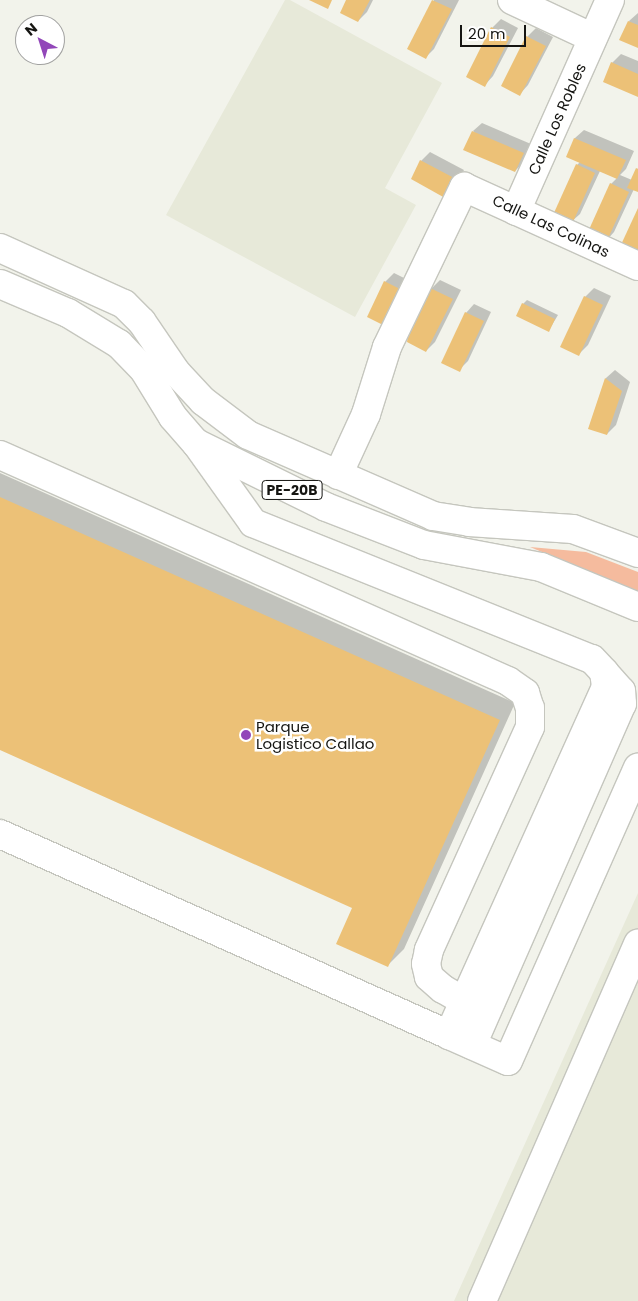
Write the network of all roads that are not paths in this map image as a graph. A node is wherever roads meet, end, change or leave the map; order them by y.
1 (512, 0) edge
2 (610, 0) edge
3 (593, 38) junction
4 (516, 211) junction
5 (0, 248) edge
6 (638, 266) edge
7 (0, 284) edge
8 (196, 443) junction
9 (0, 455) edge
10 (338, 475) junction
11 (638, 553) edge
12 (638, 607) edge
13 (604, 672) junction
14 (638, 713) edge
15 (638, 768) edge
16 (0, 834) edge
17 (638, 944) edge
18 (464, 1001) junction
19 (468, 1044) junction
20 (482, 1301) edge

1 - 3 main road
2 - 3 main road, Calle Los Robles
3 - 4 main road, Calle Los Robles
4 - 6 main road, Calle Las Colinas
4 - 10 main road, Calle Las Colinas
5 - 10 main road, PE-20B
7 - 8 main road, PE-20B
8 - 12 main road, PE-20B
8 - 13 main road
9 - 18 main road
10 - 11 main road, PE-20B
13 - 18 main road
13 - 19 main road
14 - 19 main road
15 - 19 main road
16 - 19 main road
17 - 20 main road
18 - 19 main road

